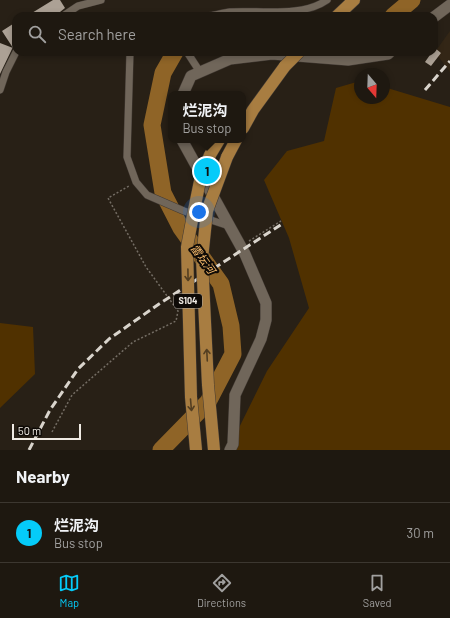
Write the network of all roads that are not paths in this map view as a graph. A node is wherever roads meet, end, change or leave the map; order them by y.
1 (101, 0) edge
2 (327, 0) edge
3 (354, 0) edge
4 (450, 5) edge
5 (69, 12) edge
6 (230, 12) edge
7 (285, 12) edge
8 (285, 12) edge
9 (341, 12) edge
10 (438, 14) edge
11 (14, 56) edge
12 (130, 56) edge
13 (190, 56) edge
14 (255, 56) edge
15 (295, 56) edge
16 (297, 56) edge
17 (375, 56) edge
18 (285, 66) junction
19 (200, 72) junction
20 (0, 90) edge
21 (184, 91) edge
22 (246, 106) edge
23 (246, 123) edge
24 (184, 143) edge
25 (217, 143) edge
26 (234, 143) edge
27 (229, 226) junction
28 (196, 450) edge
29 (214, 450) edge
30 (230, 450) edge

1 - 5 street
2 - 7 street
3 - 9 main road
4 - 10 street
6 - 8 street
11 - 20 street
12 - 27 street
13 - 19 street
14 - 19 street
15 - 18 main road, bridge
16 - 17 street
18 - 22 main road
18 - 23 main road
19 - 21 street
24 - 27 street
25 -> 28 main road, S104, bridge
29 -> 26 main road, S104, bridge
27 - 30 street

